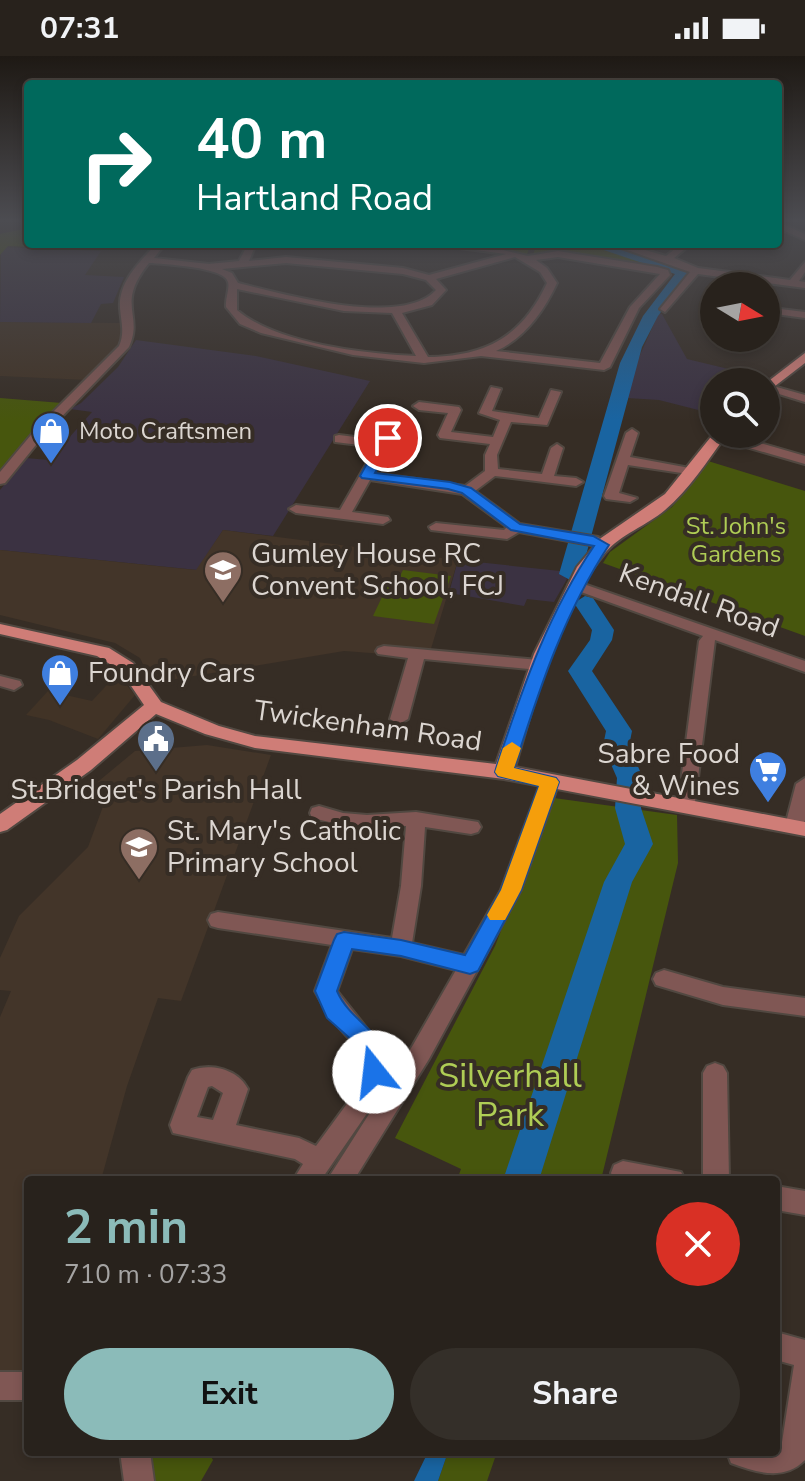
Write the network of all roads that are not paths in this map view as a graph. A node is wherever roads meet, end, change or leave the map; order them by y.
1 (130, 288) edge
2 (232, 288) edge
3 (246, 288) edge
4 (439, 288) edge
5 (550, 288) edge
6 (654, 288) edge
7 (683, 288) edge
8 (665, 309) dead end
9 (396, 311) junction
10 (780, 312) edge
11 (805, 315) edge
12 (481, 353) junction
13 (805, 357) edge
14 (424, 360) junction
15 (780, 377) edge
16 (495, 389) dead end
17 (555, 392) dead end
18 (780, 392) edge
19 (805, 399) edge
20 (419, 406) dead end
21 (507, 418) junction
22 (632, 433) dead end
23 (339, 439) dead end
24 (497, 441) junction
25 (709, 448) edge
26 (764, 448) edge
27 (571, 456) dead end
28 (623, 460) junction
29 (805, 460) edge
30 (492, 472) junction
31 (690, 472) junction
32 (367, 476) junction
33 (547, 479) junction
34 (0, 480) edge
35 (576, 482) dead end
36 (467, 491) junction
37 (630, 498) dead end
38 (296, 509) dead end
39 (344, 515) junction
40 (383, 520) dead end
41 (436, 527) dead end
42 (516, 527) junction
43 (598, 543) junction
44 (575, 585) junction
45 (0, 629) edge
46 (712, 634) junction
47 (384, 651) dead end
48 (417, 654) junction
49 (539, 665) junction
50 (805, 667) edge
51 (154, 706) junction
52 (399, 719) dead end
53 (504, 772) junction
54 (550, 782) junction
55 (805, 784) edge
56 (687, 805) junction
57 (319, 813) dead end
58 (416, 819) junction
59 (0, 825) edge
60 (471, 827) dead end
61 (800, 827) edge
62 (218, 920) dead end
63 (344, 940) junction
64 (401, 948) junction
65 (470, 965) junction
66 (664, 979) dead end
67 (805, 1007) edge
68 (715, 1073) dead end
69 (221, 1132) dead end
70 (314, 1170) edge
71 (623, 1173) dead end
72 (343, 1176) edge
73 (644, 1176) edge
74 (716, 1176) edge
75 (780, 1199) edge
76 (805, 1203) edge
77 (780, 1347) edge
78 (805, 1354) edge
79 (805, 1374) edge
80 (0, 1386) edge
81 (24, 1386) edge
82 (136, 1456) edge
83 (752, 1456) edge
84 (139, 1481) edge

1 - 34 street
2 - 14 street
3 - 9 street
4 - 9 street
5 - 12 street
6 - 12 street
7 - 8 street
9 - 14 street
10 - 11 street
12 - 14 street
13 - 15 main road
16 - 21 street
17 - 21 street
18 - 19 street
20 - 24 street
21 - 24 street
22 - 28 street
23 - 32 street
24 - 30 street
25 - 31 main road
26 - 29 street
27 - 33 street
28 - 31 street
28 - 37 street
30 - 33 street
30 - 36 street
31 - 43 main road
32 - 36 street
32 - 39 street
33 - 35 street
36 - 42 street
38 - 39 street
39 - 40 street
41 - 42 street
42 - 43 street
43 - 44 main road
44 - 46 street, Kendall Road
44 - 49 main road
45 - 51 main road
46 - 50 street, Kendall Road
46 - 56 street
47 - 48 street
48 - 49 street
48 - 52 street
49 - 53 main road
51 - 53 main road, Twickenham Road
51 - 59 main road
53 - 54 main road, Twickenham Road
54 - 56 main road, Twickenham Road
54 - 65 street
55 - 61 street
56 - 61 main road, Twickenham Road
57 - 58 street
58 - 60 street
58 - 64 street
62 - 63 street
63 - 64 street
63 - 70 street
64 - 65 street
65 - 72 street
66 - 67 street
68 - 74 street
69 - 70 street
71 - 73 street
75 - 76 street
77 - 78 street
79 - 83 street
80 - 81 street
82 - 84 street

